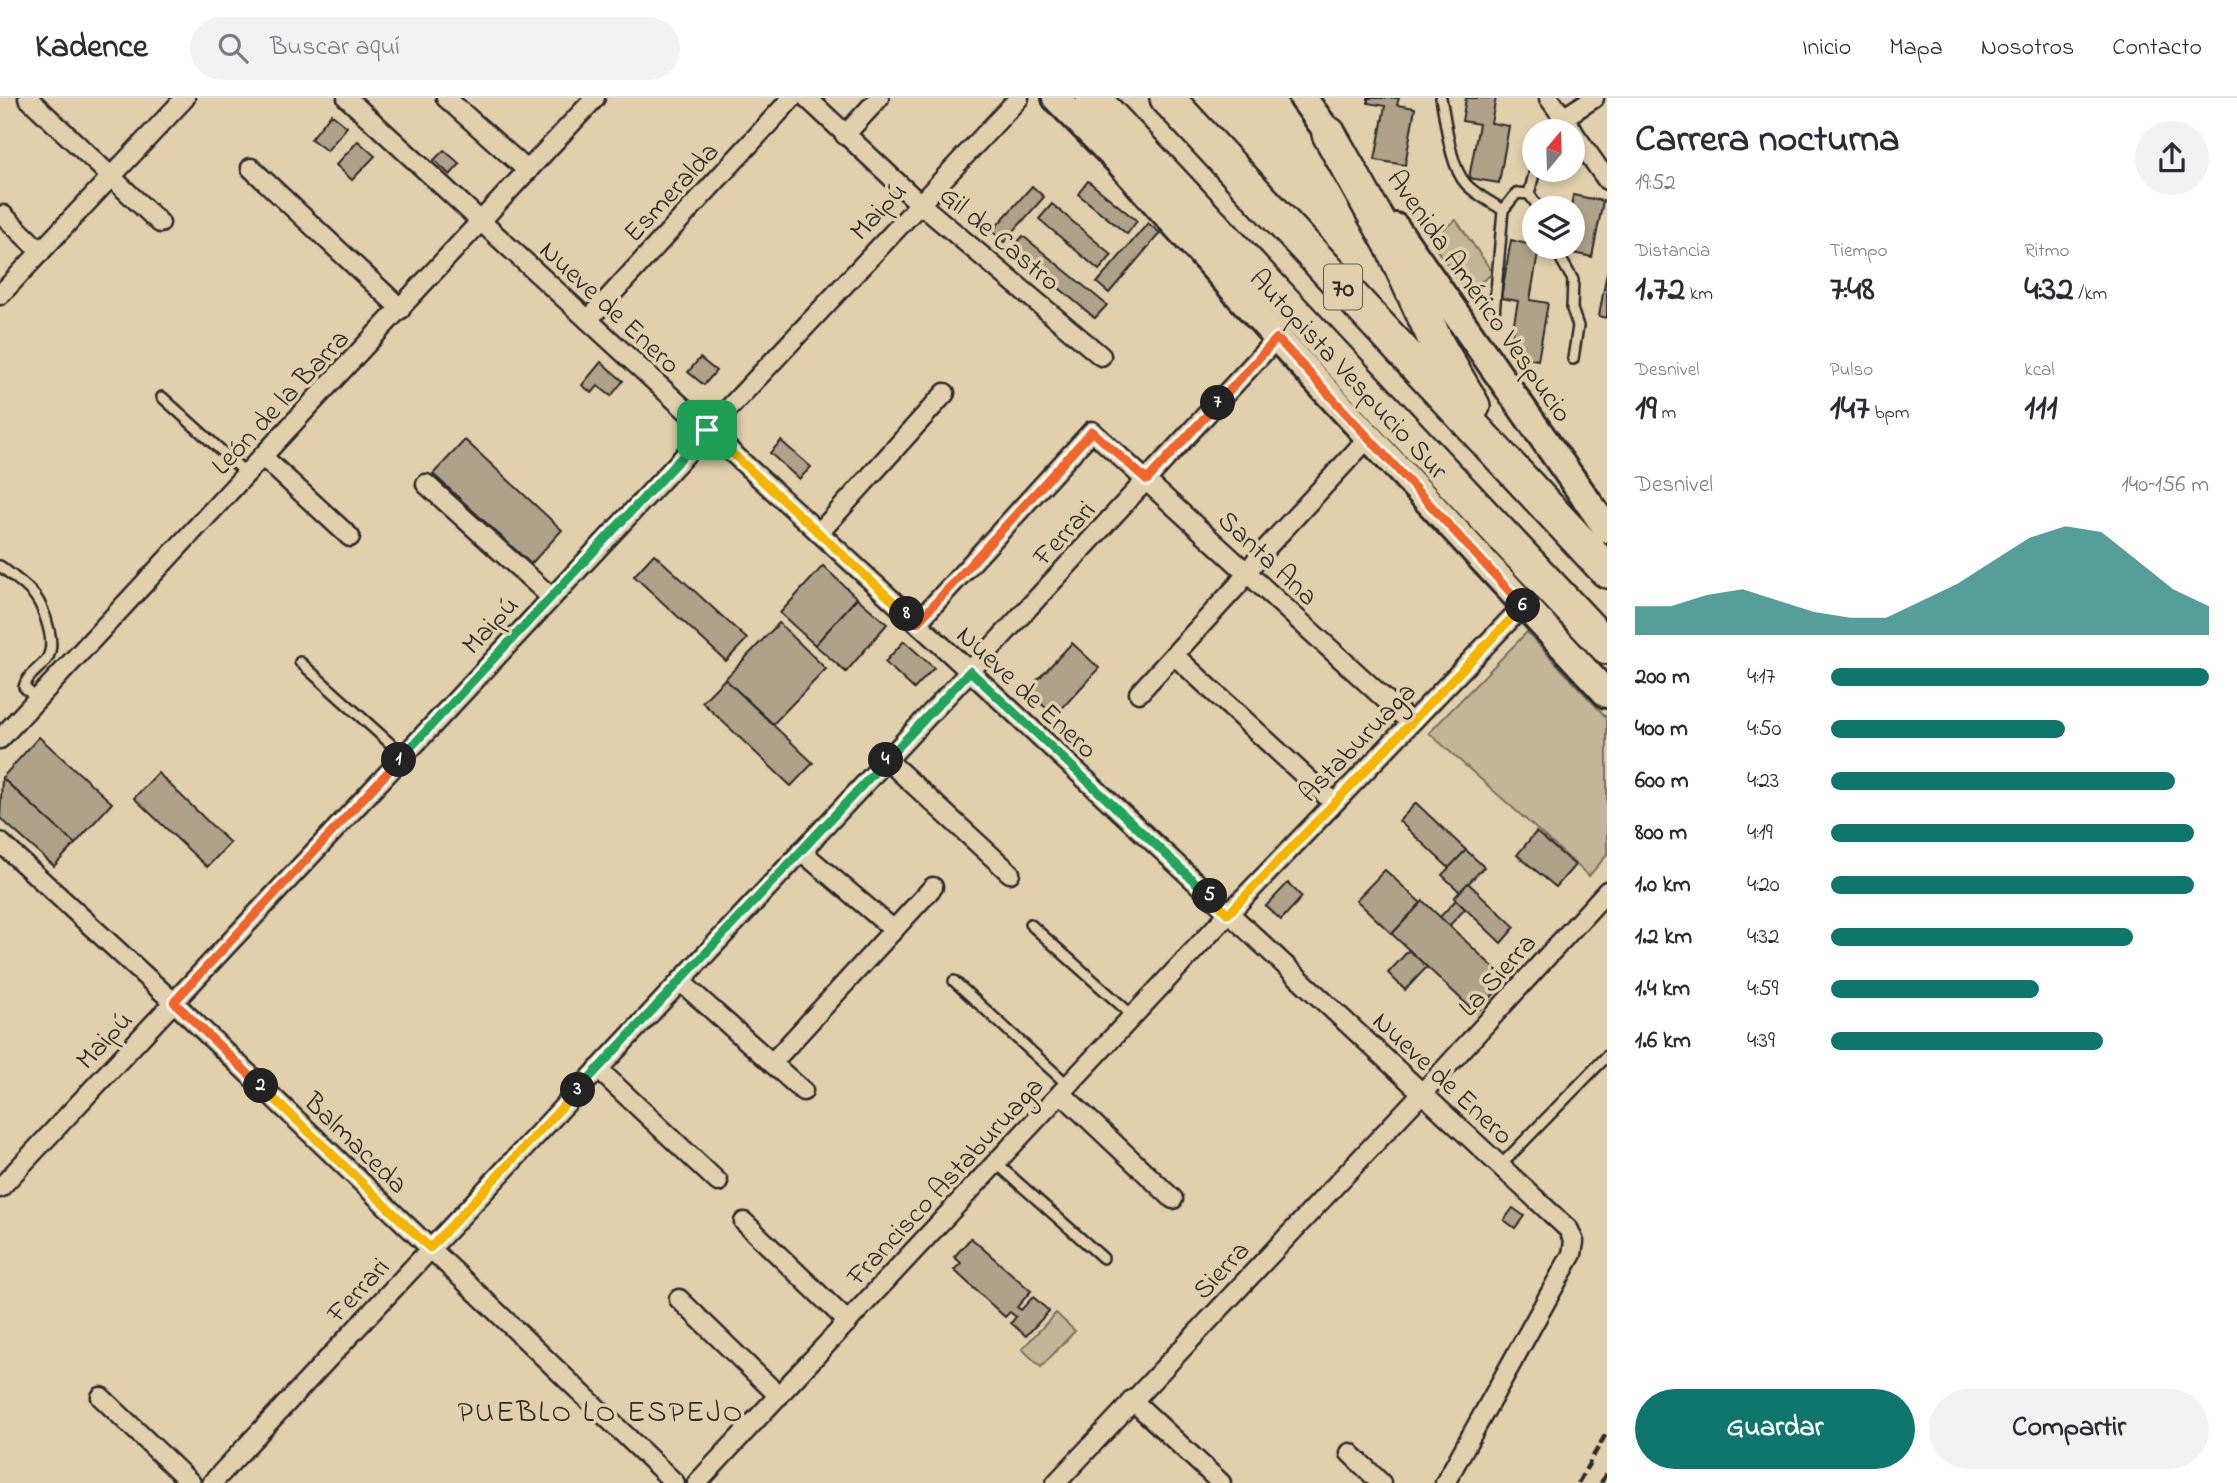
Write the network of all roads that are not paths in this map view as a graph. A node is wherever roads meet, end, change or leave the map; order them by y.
1 (28, 98) edge
2 (185, 98) edge
3 (347, 98) edge
4 (446, 98) edge
5 (595, 98) edge
6 (792, 98) edge
7 (807, 98) edge
8 (879, 98) edge
9 (1018, 98) edge
10 (1056, 98) edge
11 (1093, 98) edge
12 (1167, 98) edge
13 (1303, 98) edge
14 (1441, 98) edge
15 (1549, 98) edge
16 (1594, 98) edge
17 (1564, 119) edge
18 (1577, 119) edge
19 (1329, 134) junction
20 (845, 135) junction
21 (1586, 150) edge
22 (251, 169) dead end
23 (528, 171) junction
24 (111, 177) junction
25 (1607, 180) edge
26 (1532, 182) edge
27 (1529, 194) joint
28 (919, 203) junction
29 (1503, 210) junction
30 (3, 215) dead end
31 (160, 223) dead end
32 (482, 223) junction
33 (41, 251) junction
34 (1561, 259) edge
35 (0, 295) edge
36 (401, 309) junction
37 (1494, 314) dead end
38 (588, 320) junction
39 (1277, 338) junction
40 (1101, 356) dead end
41 (1573, 359) dead end
42 (945, 393) dead end
43 (162, 397) dead end
44 (707, 430) junction
45 (1368, 437) junction
46 (263, 457) junction
47 (247, 474) junction
48 (1518, 475) junction
49 (1147, 480) junction
50 (426, 485) dead end
51 (1607, 529) edge
52 (820, 533) junction
53 (350, 537) dead end
54 (0, 566) edge
55 (1607, 571) edge
56 (1247, 572) junction
57 (551, 597) junction
58 (1523, 606) junction
59 (917, 623) junction
60 (1607, 647) edge
61 (1174, 655) junction
62 (300, 662) dead end
63 (970, 671) junction
64 (1139, 693) dead end
65 (1607, 694) edge
66 (37, 699) junction
67 (1410, 722) junction
68 (0, 739) edge
69 (403, 755) junction
70 (887, 760) junction
71 (1334, 803) junction
72 (0, 842) edge
73 (802, 851) junction
74 (1010, 873) dead end
75 (933, 887) dead end
76 (1607, 891) edge
77 (1228, 914) junction
78 (1030, 924) dead end
79 (894, 930) junction
80 (680, 981) junction
81 (954, 981) dead end
82 (174, 1002) junction
83 (1133, 1016) junction
84 (1607, 1056) edge
85 (772, 1063) junction
86 (598, 1069) junction
87 (1065, 1089) junction
88 (803, 1091) dead end
89 (1422, 1092) junction
90 (996, 1163) junction
91 (1501, 1166) junction
92 (718, 1182) dead end
93 (0, 1188) edge
94 (1173, 1199) dead end
95 (744, 1222) dead end
96 (430, 1248) junction
97 (1103, 1258) dead end
98 (679, 1299) dead end
99 (848, 1322) junction
100 (779, 1396) junction
101 (101, 1397) dead end
102 (1132, 1400) junction
103 (1350, 1453) dead end
104 (191, 1483) edge
105 (212, 1483) edge
106 (675, 1483) edge
107 (697, 1483) edge
108 (1056, 1483) edge
109 (1221, 1483) edge
110 (1381, 1483) edge
111 (1445, 1483) edge

1 - 24 street
2 - 24 street
3 - 32 street, Nueve de Enero
4 - 23 street
5 - 23 street, León de la Barra
6 - 38 street, Esmeralda
7 - 20 street, Gil de Castro
8 - 20 street
9 - 28 street, Maipú
10 - 39 main road
11 - 60 highway, Autopista Vespucio Sur / 70
12 - 48 highway, Autopista Vespucio Sur / 70
13 - 19 main road, Avenida Américo Vespucio
14 - 29 lane
15 - 17 street
16 - 18 street
19 - 48 highway
19 - 51 main road, Avenida Américo Vespucio
20 - 28 street, Gil de Castro
21 - 25 street
22 - 36 street
23 - 32 street, León de la Barra
24 - 31 street
24 - 33 street
26 - 27 lane
27 - 29 lane
28 - 40 street, Gil de Castro
28 - 44 street, Maipú
29 - 37 lane
30 - 33 street
32 - 36 street, León de la Barra
32 - 38 street, Nueve de Enero
33 - 35 street
34 - 41 lane
36 - 46 street, León de la Barra
38 - 44 street, Nueve de Enero
39 - 45 main road
39 - 49 street, Ferrari
42 - 52 street
43 - 47 lane
44 - 52 street, Nueve de Enero
44 - 57 street, Maipú
45 - 56 street
45 - 58 main road
46 - 47 street, León de la Barra
46 - 53 street
47 - 66 street, León de la Barra
48 - 55 highway, Autopista Vespucio Sur / 70
49 - 56 street, Santa Ana
49 - 59 street, Santa Ana
49 - 63 street, Ferrari
50 - 57 street
52 - 59 street, Nueve de Enero
54 - 66 lane
56 - 61 street
56 - 67 street, Santa Ana
57 - 69 street, Maipú
58 - 65 main road
58 - 67 street, Astaburuaga
59 - 63 street, Nueve de Enero
61 - 64 street
61 - 71 street
62 - 69 lane
63 - 70 street, Ferrari
63 - 77 street, Nueve de Enero
66 - 68 street, León de la Barra
67 - 71 street, Astaburuaga
69 - 82 street, Maipú
70 - 73 street, Ferrari
70 - 74 street
71 - 77 street, Astaburuaga
72 - 82 street, Balmaceda
73 - 79 street
73 - 80 street, Ferrari
75 - 79 street
76 - 89 street, La Sierra
77 - 83 street, Francisco Astaburuaga
77 - 89 street, Nueve de Enero
78 - 83 lane
79 - 85 street
80 - 85 street
80 - 86 street, Ferrari
81 - 87 lane
82 - 93 street, Maipú
82 - 96 street, Balmaceda
83 - 87 street, Francisco Astaburuaga
84 - 91 lane
85 - 88 street
86 - 92 street
86 - 96 street, Ferrari
87 - 90 street, Francisco Astaburuaga
87 - 94 street
89 - 91 street, Nueve de Enero
89 - 102 street, Sierra
90 - 97 lane
90 - 99 street, Francisco Astaburuaga
91 - 111 street, Nueve de Enero
95 - 99 street
96 - 105 street, Ferrari
96 - 106 street, Balmaceda
98 - 100 street
99 - 100 street, Francisco Astaburuaga
100 - 107 street, Francisco Astaburuaga
101 - 104 street
102 - 108 street, Sierra
102 - 109 street
103 - 110 street

